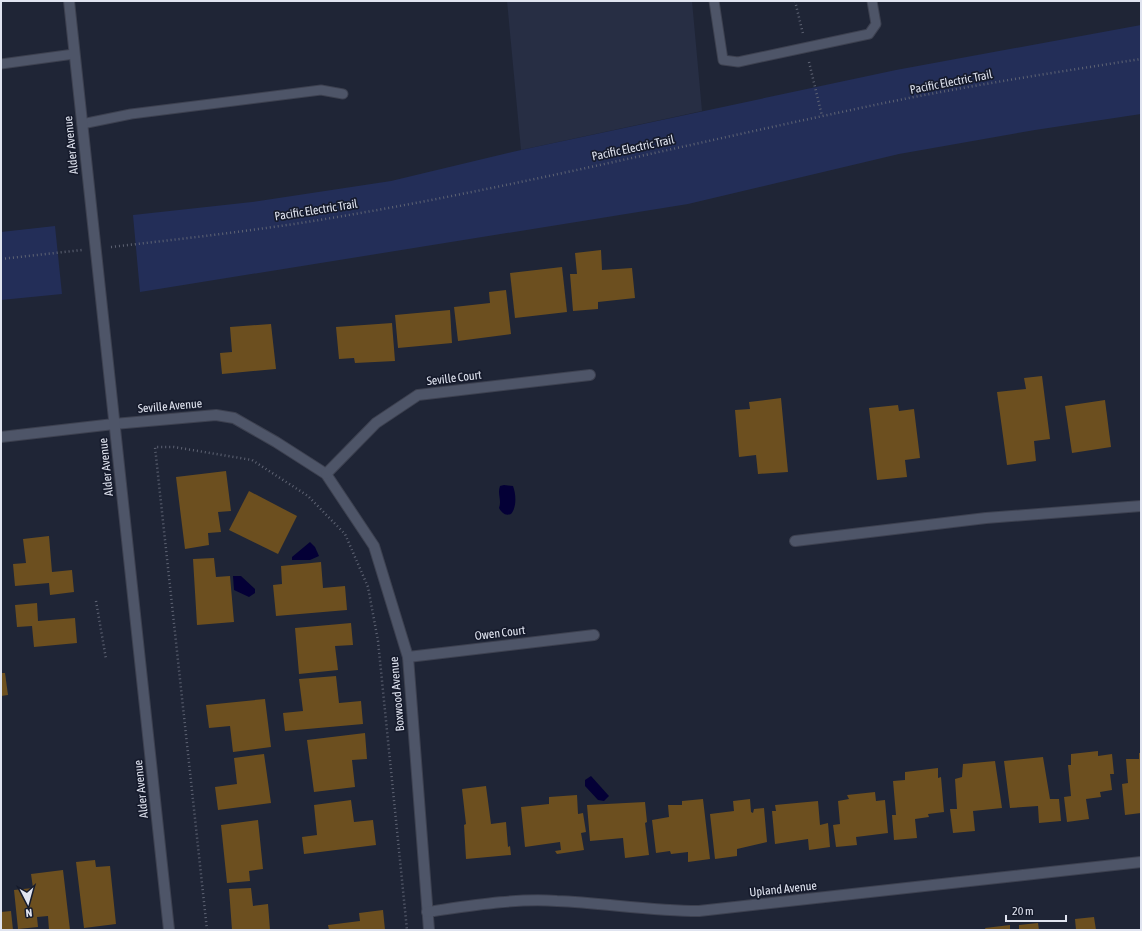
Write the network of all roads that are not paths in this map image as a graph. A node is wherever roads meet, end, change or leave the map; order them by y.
1 (69, 1) edge
2 (714, 1) edge
3 (872, 1) edge
4 (74, 54) junction
5 (1, 64) edge
6 (343, 94) dead end
7 (82, 124) junction
8 (590, 375) dead end
9 (114, 424) junction
10 (1, 437) edge
11 (326, 474) junction
12 (1141, 506) edge
13 (795, 541) dead end
14 (594, 635) dead end
15 (408, 657) junction
16 (1141, 862) edge
17 (427, 912) junction
18 (169, 930) edge
19 (429, 930) edge

1 - 4 street, Alder Avenue
2 - 3 lane
4 - 5 lane
4 - 7 street, Alder Avenue
6 - 7 lane
7 - 9 street, Alder Avenue
8 - 11 street, Seville Court
9 - 10 street, Seville Avenue
9 - 11 street, Seville Avenue
9 - 18 street, Alder Avenue
11 - 15 street, Boxwood Avenue
12 - 13 street
14 - 15 street, Owen Court
15 - 17 street, Boxwood Avenue
16 - 17 street, Upland Avenue
17 - 19 street, Boxwood Avenue

